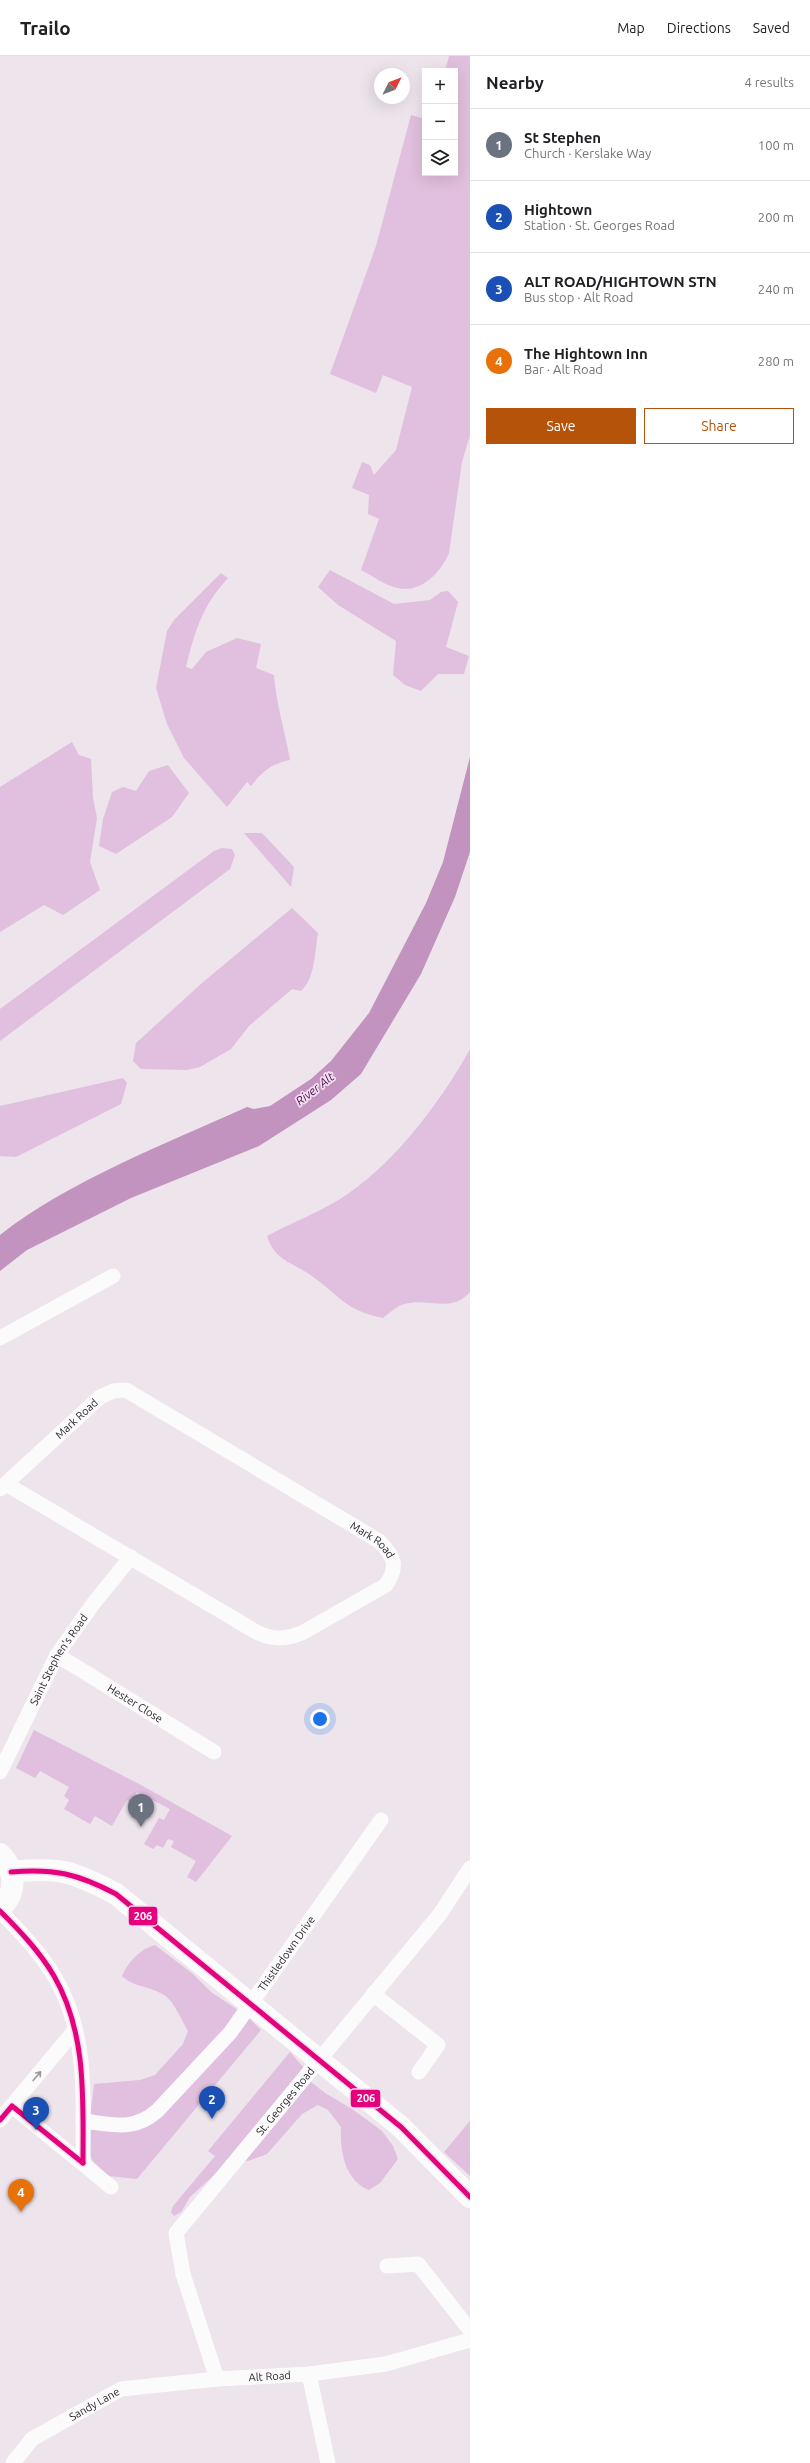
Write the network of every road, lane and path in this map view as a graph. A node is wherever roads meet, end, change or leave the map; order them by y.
1 (112, 1276) dead end
2 (0, 1338) edge
3 (3, 1487) edge
4 (131, 1557) junction
5 (57, 1655) junction
6 (214, 1752) dead end
7 (0, 1772) edge
8 (381, 1820) dead end
9 (6, 1863) edge
10 (470, 1868) edge
11 (0, 1909) edge
12 (373, 1994) junction
13 (75, 2030) junction
14 (419, 2072) dead end
15 (12, 2106) junction
16 (0, 2120) edge
17 (83, 2121) junction
18 (84, 2163) junction
19 (111, 2187) dead end
20 (470, 2198) edge
21 (387, 2266) dead end
22 (470, 2330) edge
23 (470, 2340) edge
24 (309, 2374) junction
25 (217, 2379) junction
26 (12, 2463) edge
27 (328, 2463) edge

1 - 2 street
3 - 4 street, Mark Road
3 - 4 street, Mark Road
4 - 5 street, Saint Stephen's Road
5 - 6 street, Hester Close
5 - 7 street, Saint Stephen's Road
8 - 17 street, Thistledown Drive
9 - 11 street
9 - 20 street
10 - 12 street, St. Georges Road
11 - 13 street
12 - 14 street
12 - 25 street, St. Georges Road
15 -> 13 street
13 - 17 street
15 - 16 street
15 - 18 street
17 - 18 street
18 - 19 street
21 - 22 street
23 - 24 street, Alt Road
24 - 25 street, Alt Road
24 - 27 street
25 - 26 street, Sandy Lane

